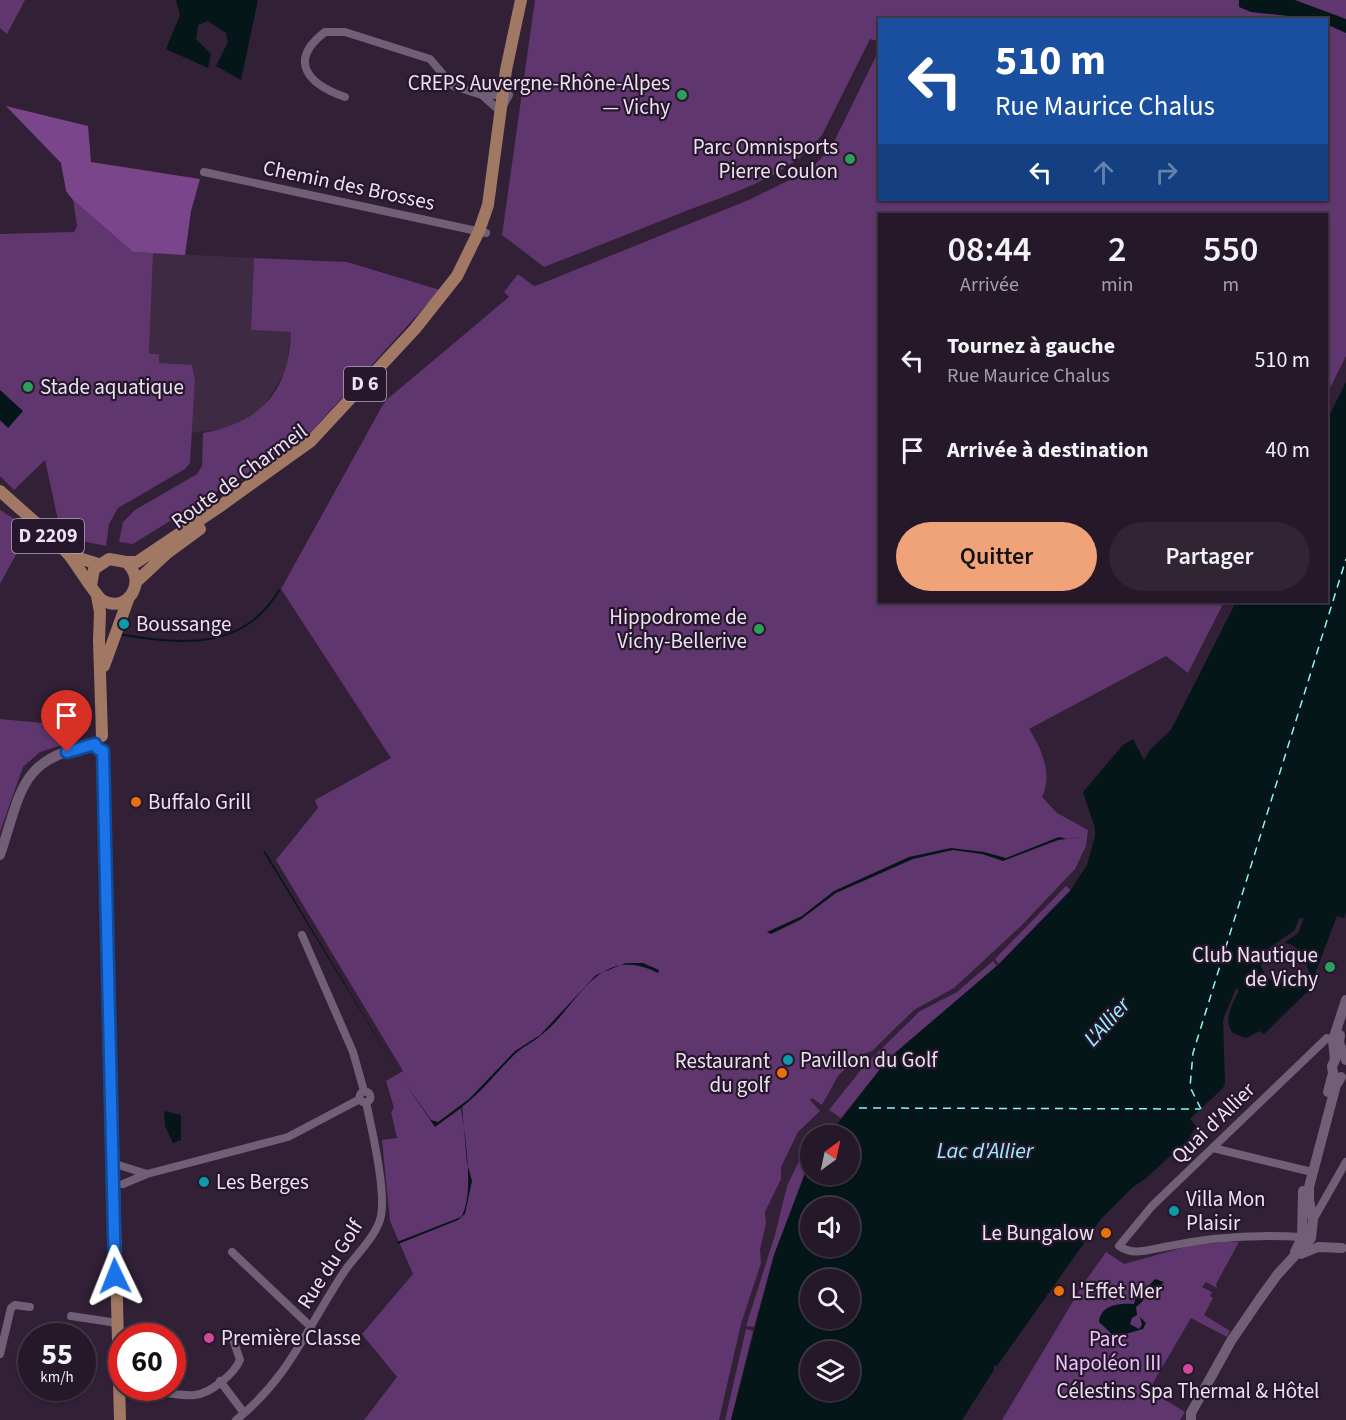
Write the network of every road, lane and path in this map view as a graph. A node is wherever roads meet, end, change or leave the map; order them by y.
1 (521, 0) edge
2 (482, 95) junction
3 (345, 97) dead end
4 (504, 101) junction
5 (204, 172) dead end
6 (483, 232) junction
7 (0, 484) edge
8 (0, 491) edge
9 (126, 562) junction
10 (98, 564) junction
11 (136, 582) junction
12 (94, 591) junction
13 (129, 597) junction
14 (101, 685) junction
15 (100, 744) junction
16 (0, 855) edge
17 (302, 934) dead end
18 (1346, 1000) edge
19 (1346, 1017) edge
20 (1333, 1040) junction
21 (1342, 1060) edge
22 (1340, 1075) edge
23 (363, 1097) junction
24 (1213, 1148) junction
25 (1346, 1162) edge
26 (112, 1163) junction
27 (1309, 1171) junction
28 (147, 1174) junction
29 (123, 1184) dead end
30 (1314, 1220) junction
31 (1285, 1236) junction
32 (1310, 1241) junction
33 (1344, 1249) edge
34 (232, 1252) dead end
35 (1295, 1254) junction
36 (30, 1307) dead end
37 (71, 1316) dead end
38 (117, 1323) joint
39 (311, 1327) junction
40 (233, 1339) dead end
41 (0, 1354) edge
42 (220, 1381) junction
43 (186, 1394) edge
44 (119, 1401) edge
45 (244, 1413) junction
46 (120, 1420) edge
47 (236, 1420) edge
48 (1191, 1420) edge

1 - 4 main road, Route de Charmeil / D 6
2 - 3 street
2 - 4 street
2 - 4 street
4 - 6 main road, Route de Charmeil / D 6
4 - 6 main road, Route de Charmeil / D 6
5 - 6 street, Chemin des Brosses
6 - 9 main road, Route de Charmeil / D 6
6 - 11 main road, Route de Charmeil / D 6
7 - 10 main road, D 2209
8 - 12 main road, D 2209
9 - 10 main road
9 - 11 main road
10 - 12 main road
11 - 13 main road
12 - 13 main road
12 - 14 main road
13 - 14 main road
14 - 15 main road
15 - 16 main road
15 - 26 main road
17 - 23 street, Rue du Golf
18 - 20 main road
19 - 20 main road
20 - 21 main road
20 - 24 street, Quai d'Allier
21 - 22 main road
22 - 27 main road
23 - 28 street
23 - 39 street, Rue du Golf
24 - 27 street
24 - 31 street, Quai d'Allier
25 - 30 street
26 - 28 street
26 - 38 main road
27 - 30 main road
27 - 32 main road
28 - 29 street
30 - 32 main road
31 - 32 street
31 - 35 street
32 - 33 main road
32 - 35 main road
34 - 39 street
35 - 48 main road
36 - 41 street
37 - 38 street
39 - 45 street, Rue du Golf
40 - 42 street
42 - 43 street
42 - 45 street
44 - 46 main road
45 - 47 street, Rue du Golf

